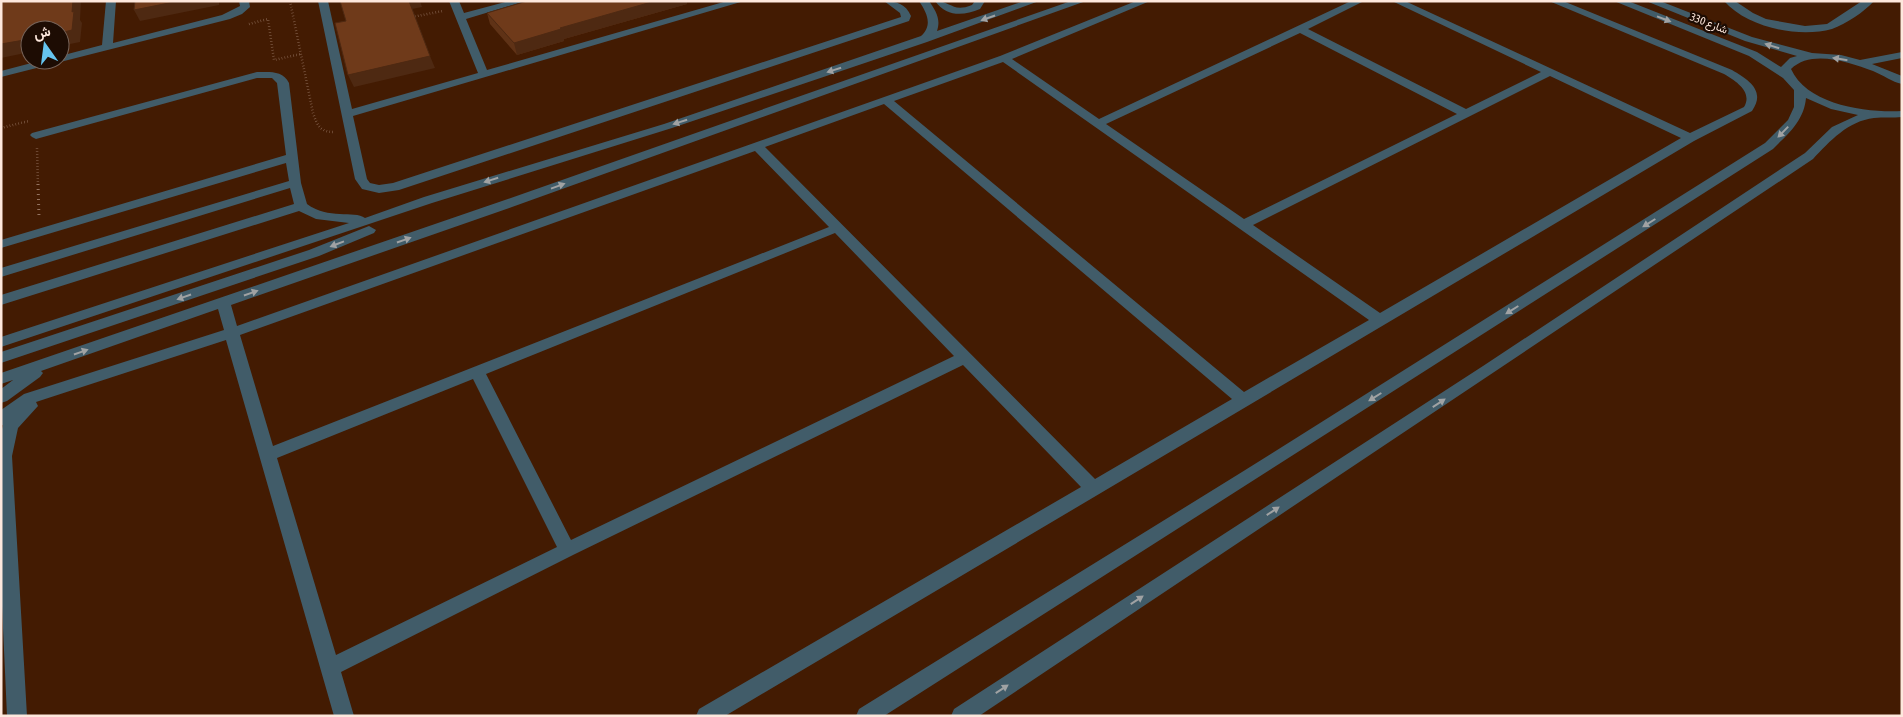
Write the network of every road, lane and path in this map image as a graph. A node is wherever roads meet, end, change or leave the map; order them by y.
1 (111, 1) edge
2 (244, 1) edge
3 (290, 1) edge
4 (323, 1) edge
5 (521, 1) edge
6 (889, 1) edge
7 (924, 1) edge
8 (940, 1) edge
9 (980, 1) edge
10 (1034, 1) edge
11 (1081, 1) edge
12 (1145, 1) edge
13 (1359, 1) edge
14 (1397, 1) edge
15 (1554, 1) edge
16 (1618, 1) edge
17 (1651, 1) edge
18 (1729, 1) edge
19 (1869, 1) edge
20 (733, 2) edge
21 (457, 9) edge
22 (408, 17) edge
23 (249, 24) dead end
24 (1300, 29) junction
25 (924, 40) junction
26 (107, 47) junction
27 (300, 54) junction
28 (1902, 55) edge
29 (70, 56) edge
30 (1820, 56) junction
31 (1004, 58) junction
32 (1859, 62) junction
33 (20, 69) edge
34 (1550, 72) junction
35 (1, 74) edge
36 (484, 74) junction
37 (1786, 75) junction
38 (1902, 81) edge
39 (1799, 89) junction
40 (886, 100) junction
41 (346, 114) junction
42 (1466, 114) junction
43 (1902, 114) edge
44 (1871, 115) junction
45 (1099, 123) junction
46 (350, 128) junction
47 (36, 135) joint
48 (1690, 138) junction
49 (757, 146) junction
50 (292, 157) junction
51 (295, 183) junction
52 (428, 200) junction
53 (301, 206) junction
54 (375, 219) junction
55 (1244, 224) junction
56 (837, 228) junction
57 (40, 233) junction
58 (1, 244) edge
59 (1, 273) edge
60 (1, 300) edge
61 (223, 303) junction
62 (1380, 320) junction
63 (232, 333) junction
64 (1, 342) edge
65 (965, 357) junction
66 (1, 358) edge
67 (51, 362) junction
68 (477, 372) junction
69 (1, 379) edge
70 (63, 388) junction
71 (1, 397) edge
72 (1243, 400) junction
73 (1, 420) edge
74 (2, 453) edge
75 (267, 455) junction
76 (1093, 488) junction
77 (567, 550) junction
78 (330, 668) junction
79 (17, 716) edge
80 (344, 716) edge
81 (706, 716) edge
82 (866, 716) edge
83 (961, 716) edge

1 - 26 street
2 - 26 street
3 - 27 path
4 - 41 street
5 - 21 street
6 - 46 street
7 - 25 street
8 - 9 street
10 -> 25 street
61 -> 11 street
12 - 31 street
13 - 24 street
14 - 34 street
15 - 48 street
16 -> 37 street, شارع 330
30 -> 17 street, شارع 330
18 - 19 street
20 - 36 street
21 - 22 path
21 - 36 street
23 - 27 path
24 - 42 street
24 - 45 street
25 -> 52 street
26 - 29 street
27 - 46 path
28 - 32 street
32 -> 30 street
30 - 37 street
31 - 40 street
31 - 45 street
32 - 38 street
33 - 35 street
34 - 42 street
34 - 48 street
36 - 41 street
37 - 39 street, شارع 330
39 - 44 street, شارع 330
39 -> 82 street
40 - 49 street
40 - 72 street
41 - 46 street
42 - 55 street
43 - 44 street
83 -> 44 street
45 - 55 street
47 - 50 street
47 - 57 path
48 - 62 street
49 - 56 street
49 - 63 street
50 - 51 street
50 - 57 street
51 - 53 street
51 - 59 street
52 - 54 street
52 -> 66 street
53 - 54 street
53 - 60 street
54 - 64 street
55 - 62 street
56 - 65 street
56 - 68 street
57 - 58 street
61 - 63 street
67 -> 61 street
62 - 72 street
63 - 70 street
63 - 75 street
65 - 76 street
65 - 77 street
67 - 69 street
67 - 71 street
68 - 75 street
68 - 77 street
70 - 73 street
70 - 74 street
72 - 76 street
74 - 79 street
75 - 78 street
76 - 81 street
77 - 78 street
78 - 80 street

